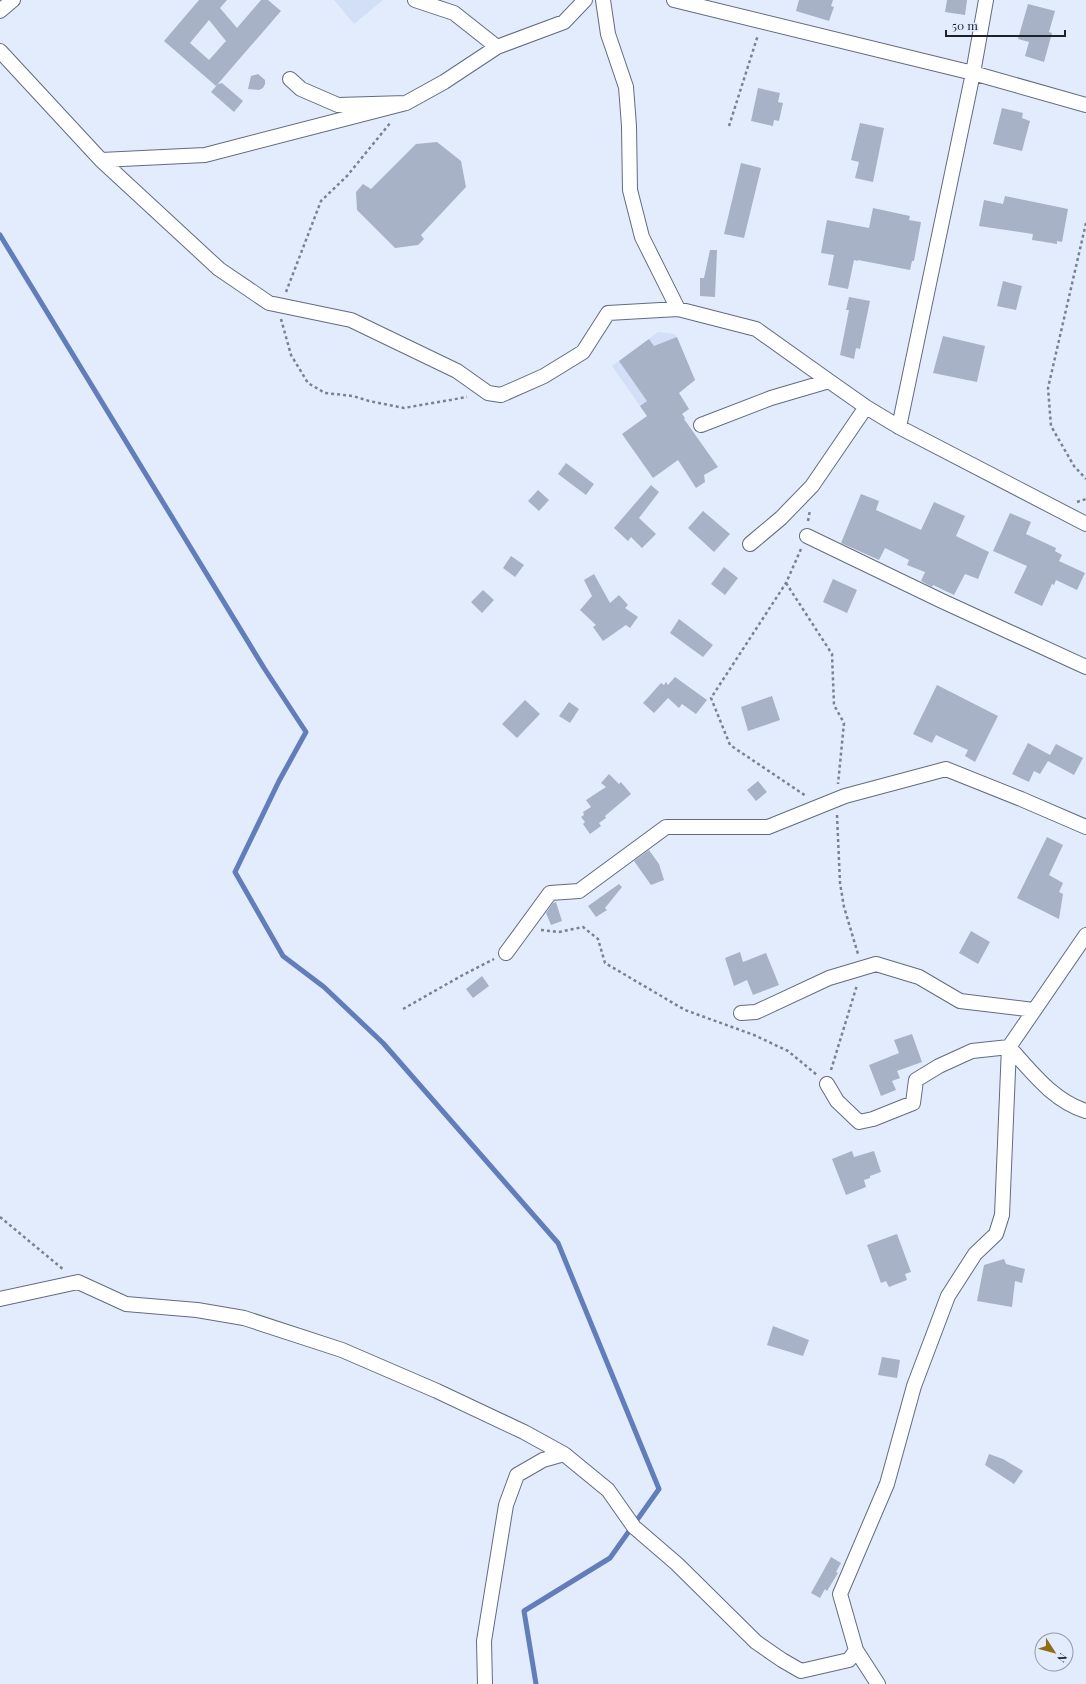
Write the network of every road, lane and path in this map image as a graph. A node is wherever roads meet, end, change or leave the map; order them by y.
1 (13, 0) edge
2 (415, 0) edge
3 (585, 0) edge
4 (604, 0) edge
5 (674, 0) edge
6 (986, 0) edge
7 (0, 11) edge
8 (763, 21) junction
9 (497, 47) junction
10 (0, 51) edge
11 (973, 73) junction
12 (290, 79) dead end
13 (406, 104) junction
14 (1086, 105) edge
15 (392, 122) dead end
16 (729, 126) dead end
17 (100, 160) junction
18 (1086, 223) edge
19 (279, 305) junction
20 (678, 309) junction
21 (829, 381) junction
22 (488, 393) junction
23 (866, 407) junction
24 (701, 425) dead end
25 (899, 427) junction
26 (1086, 479) edge
27 (812, 486) junction
28 (1086, 524) edge
29 (807, 536) junction
30 (750, 544) dead end
31 (786, 583) junction
32 (1086, 667) edge
33 (830, 802) junction
34 (1086, 827) edge
35 (535, 929) dead end
36 (1086, 935) edge
37 (506, 953) joint
38 (862, 968) junction
39 (403, 1009) dead end
40 (1034, 1010) junction
41 (741, 1013) dead end
42 (1009, 1047) junction
43 (827, 1084) junction
44 (1086, 1111) edge
45 (0, 1217) edge
46 (78, 1282) junction
47 (0, 1299) edge
48 (564, 1454) junction
49 (856, 1650) junction
50 (485, 1684) edge
51 (878, 1684) edge

1 - 7 street
2 - 9 street
3 - 9 street
4 - 20 street
5 - 8 street
6 - 11 street
8 - 11 street
8 - 16 path
9 - 13 street
10 - 17 street
11 - 14 street
11 - 25 street
12 - 13 street
13 - 17 street
15 - 19 path
17 - 19 street
18 - 26 path
19 - 22 street
19 - 22 path
20 - 21 street
20 - 22 street
21 - 23 street
21 - 24 street
23 - 25 street
23 - 27 street
25 - 28 street
27 - 29 path
27 - 30 street
29 - 31 path
29 - 32 street
31 - 33 path
31 - 33 path
33 - 34 street
33 - 37 street
33 - 38 path
35 - 43 path
36 - 40 street
37 - 39 path
38 - 40 street
38 - 41 street
38 - 43 path
40 - 42 street
42 - 43 street
42 - 44 street
42 - 49 street
45 - 46 path
46 - 47 street
46 - 48 street
48 - 49 street
48 - 50 street
49 - 51 street

